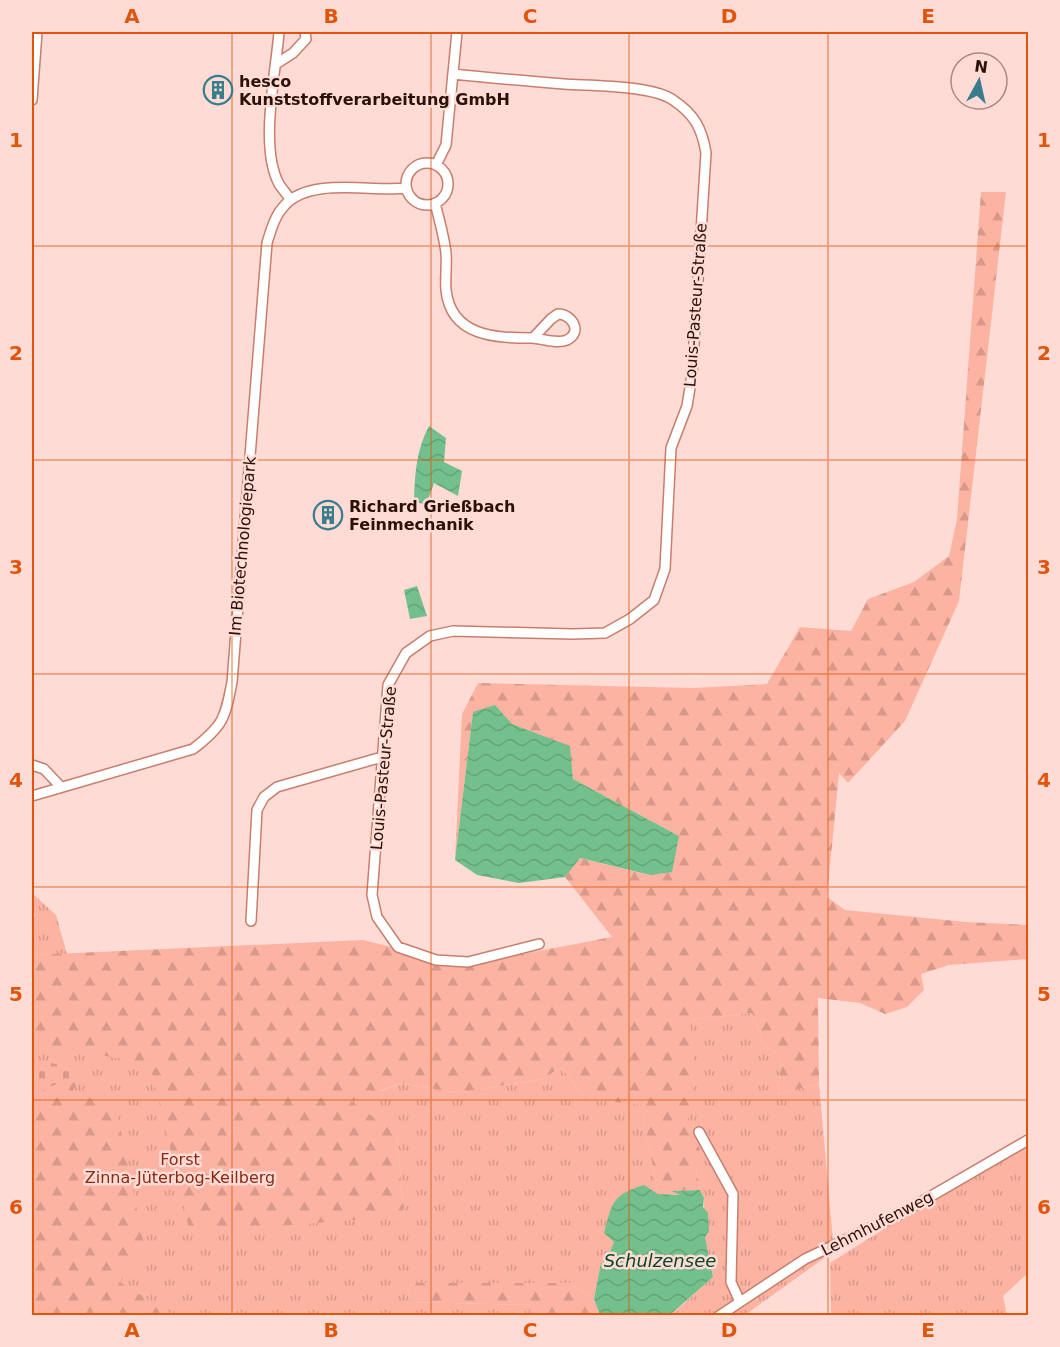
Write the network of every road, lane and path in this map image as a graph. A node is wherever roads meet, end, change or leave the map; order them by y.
1 (37, 32) edge
2 (279, 32) edge
3 (304, 32) edge
4 (457, 32) edge
5 (276, 64) junction
6 (453, 74) junction
7 (32, 100) edge
8 (436, 165) junction
9 (406, 188) junction
10 (290, 199) junction
11 (435, 203) junction
12 (533, 338) dead end
13 (382, 757) junction
14 (32, 765) edge
15 (61, 787) junction
16 (32, 796) edge
17 (251, 921) dead end
18 (538, 944) dead end
19 (699, 1132) dead end
20 (1029, 1140) edge
21 (740, 1302) junction
22 (719, 1316) edge

1 - 7 street
2 - 5 street
3 - 5 street
4 - 6 street
5 - 10 street
6 - 8 street
6 - 13 street, Louis-Pasteur-Straße
8 - 9 street
8 - 11 street
9 - 10 street
9 - 11 street
10 - 15 street, Im Biotechnologiepark
11 - 12 street
13 - 17 street
13 - 18 street, Louis-Pasteur-Straße
14 - 15 street
15 - 16 street, Im Biotechnologiepark
19 - 21 street
20 - 21 street, Lehmhufenweg
21 - 22 street, Lehmhufenweg

